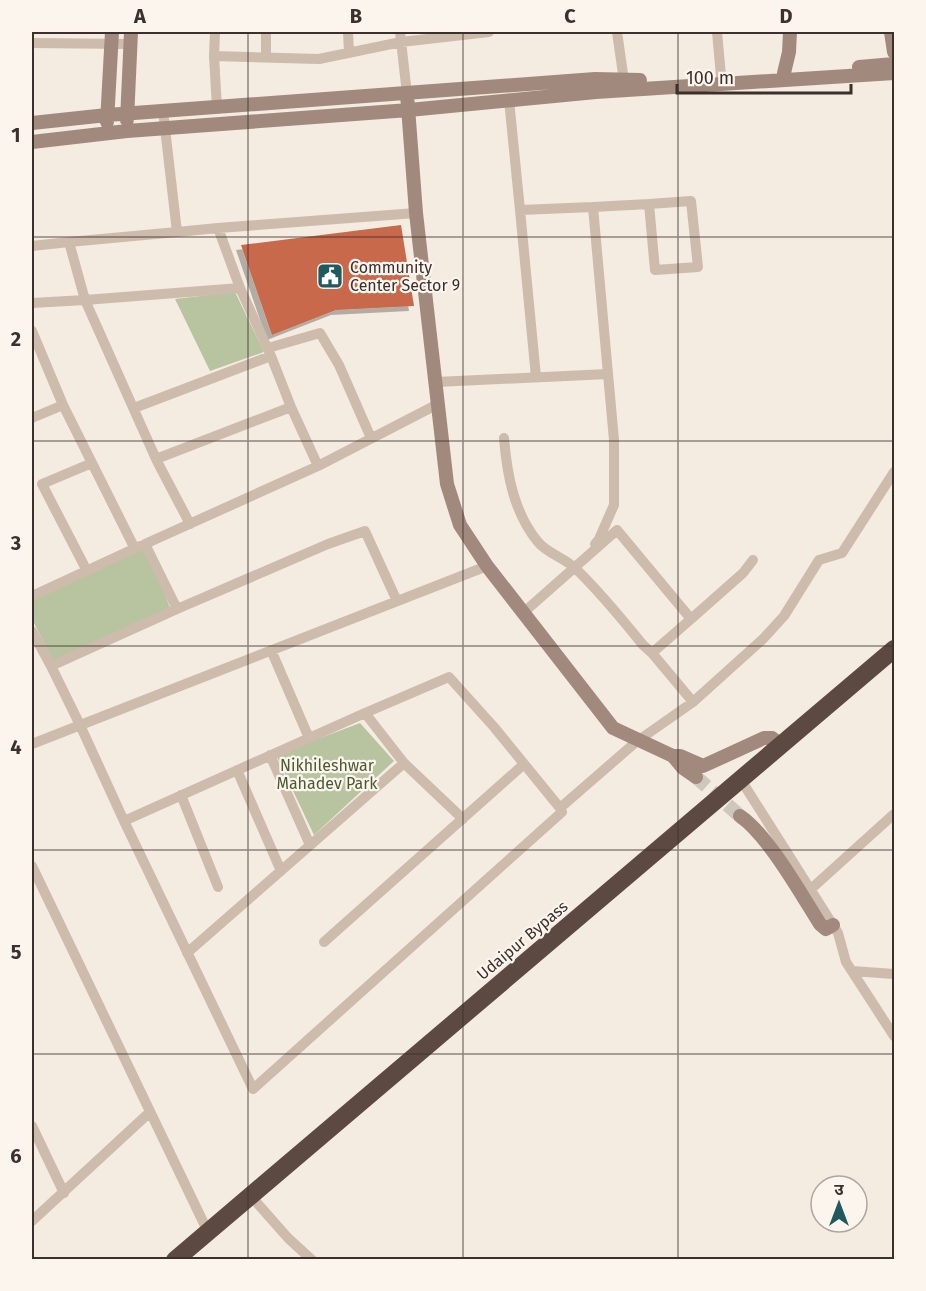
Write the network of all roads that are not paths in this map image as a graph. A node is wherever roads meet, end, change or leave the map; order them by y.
1 (32, 32) edge
2 (215, 32) edge
3 (266, 32) edge
4 (348, 32) edge
5 (489, 32) edge
6 (617, 32) edge
7 (717, 32) edge
8 (790, 32) edge
9 (891, 32) edge
10 (401, 37) edge
11 (111, 38) edge
12 (131, 38) edge
13 (32, 43) edge
14 (894, 52) edge
15 (350, 53) junction
16 (214, 56) junction
17 (266, 57) junction
18 (894, 64) edge
19 (784, 73) junction
20 (894, 74) edge
21 (721, 76) junction
22 (624, 81) junction
23 (595, 86) junction
24 (407, 94) junction
25 (509, 100) junction
26 (217, 108) junction
27 (409, 110) junction
28 (163, 111) junction
29 (127, 114) junction
30 (107, 115) junction
31 (32, 123) edge
32 (165, 129) junction
33 (127, 131) junction
34 (106, 133) junction
35 (32, 142) edge
36 (649, 204) junction
37 (593, 207) junction
38 (520, 210) junction
39 (416, 213) junction
40 (218, 228) junction
41 (177, 232) junction
42 (69, 242) junction
43 (32, 246) edge
44 (240, 288) junction
45 (86, 300) junction
46 (32, 303) edge
47 (32, 331) edge
48 (269, 352) junction
49 (608, 374) junction
50 (536, 377) junction
51 (436, 382) junction
52 (438, 404) junction
53 (63, 405) junction
54 (291, 407) junction
55 (134, 408) junction
56 (32, 418) edge
57 (371, 438) junction
58 (504, 438) dead end
59 (156, 459) junction
60 (92, 463) junction
61 (318, 466) junction
62 (894, 472) edge
63 (37, 487) edge
64 (190, 524) junction
65 (140, 546) junction
66 (753, 560) dead end
67 (487, 566) junction
68 (574, 567) junction
69 (87, 571) junction
70 (32, 596) edge
71 (397, 601) junction
72 (177, 609) junction
73 (523, 613) junction
74 (691, 619) junction
75 (32, 631) edge
76 (894, 649) edge
77 (271, 650) junction
78 (652, 652) junction
79 (51, 666) junction
80 (693, 702) junction
81 (365, 713) junction
82 (80, 724) junction
83 (309, 738) junction
84 (641, 739) junction
85 (32, 744) edge
86 (781, 745) junction
87 (270, 755) junction
88 (673, 756) junction
89 (404, 763) junction
90 (523, 765) junction
91 (237, 770) junction
92 (696, 777) tunnel mouth
93 (741, 780) junction
94 (181, 795) junction
95 (560, 808) junction
96 (740, 816) tunnel mouth
97 (894, 816) edge
98 (464, 819) junction
99 (124, 821) junction
100 (310, 845) junction
101 (32, 866) edge
102 (281, 871) junction
103 (218, 886) dead end
104 (811, 889) junction
105 (833, 925) junction
106 (324, 942) dead end
107 (187, 953) junction
108 (852, 971) junction
109 (894, 974) edge
110 (894, 1036) edge
111 (150, 1112) junction
112 (32, 1125) edge
113 (64, 1193) junction
114 (250, 1196) junction
115 (32, 1221) edge
116 (208, 1232) junction
117 (175, 1260) edge
118 (312, 1260) edge

1 - 13 street
2 - 16 street
3 - 17 street
4 - 15 street
5 - 10 street
6 - 22 street
7 - 21 street
8 - 19 street
9 - 14 street
10 - 15 street
10 - 24 street
11 - 12 street
11 - 13 street
11 - 30 street
12 - 29 street
15 - 17 street
16 - 17 street
16 - 26 street
18 - 19 street
19 - 21 street
20 - 23 street
21 - 22 street
22 - 23 street
23 - 24 street
23 - 25 street
24 - 26 street
24 - 27 street
25 - 27 street
25 - 38 street
26 - 28 street
27 - 32 street
27 - 39 street
28 - 29 street
28 - 32 street
29 - 30 street
29 - 33 street
30 - 31 street
30 - 34 street
32 - 33 street
32 - 41 street
33 - 34 street
34 - 35 street
36 - 36 street
36 - 37 street
37 - 38 street
37 - 49 street
38 - 50 street
39 - 40 street
39 - 51 street
40 - 41 street
40 - 44 street
41 - 42 street
42 - 43 street
42 - 45 street
44 - 45 street
44 - 48 street
45 - 46 street
45 - 55 street
47 - 53 street
48 - 54 street
48 - 55 street
48 - 57 street
49 - 50 street
49 - 68 street
50 - 51 street
51 - 52 street
52 - 57 street
52 - 67 street
53 - 56 street
53 - 60 street
54 - 59 street
54 - 61 street
55 - 59 street
57 - 61 street
58 - 68 street
59 - 64 street
60 - 63 street
60 - 65 street
61 - 64 street
62 - 80 street
63 - 69 street
64 - 65 street
65 - 69 street
65 - 72 street
66 - 74 street
67 - 71 street
67 - 73 street
68 - 73 street
68 - 74 street
68 - 78 street
69 - 70 street
71 - 72 street
71 - 77 street
72 - 79 street
73 - 84 street
74 - 78 street
75 - 79 street
76 - 86 highway, Udaipur Bypass
77 - 82 street
77 - 83 street
78 - 80 street
79 - 82 street
80 - 84 street
81 - 83 street
81 - 89 street
81 - 90 street
82 - 85 street
82 - 99 street
83 - 87 street
84 - 88 street
84 - 95 street
86 - 88 street
86 - 93 highway, Udaipur Bypass
87 - 91 street
87 - 100 street
88 - 92 street
89 - 98 street
89 - 100 street
90 - 95 street
90 - 98 street
91 - 94 street
91 - 102 street
93 - 104 street
93 - 114 highway, Udaipur Bypass
94 - 99 street
94 - 103 street
95 - 107 street
96 - 105 street
97 - 104 street
98 - 106 street
99 - 107 street
100 - 102 street
101 - 111 street
102 - 107 street
104 - 105 street
105 - 108 street
108 - 109 street
108 - 110 street
111 - 113 street
111 - 116 street
112 - 113 street
113 - 115 street
114 - 116 highway, Udaipur Bypass
114 - 118 street
116 - 117 highway, Udaipur Bypass

